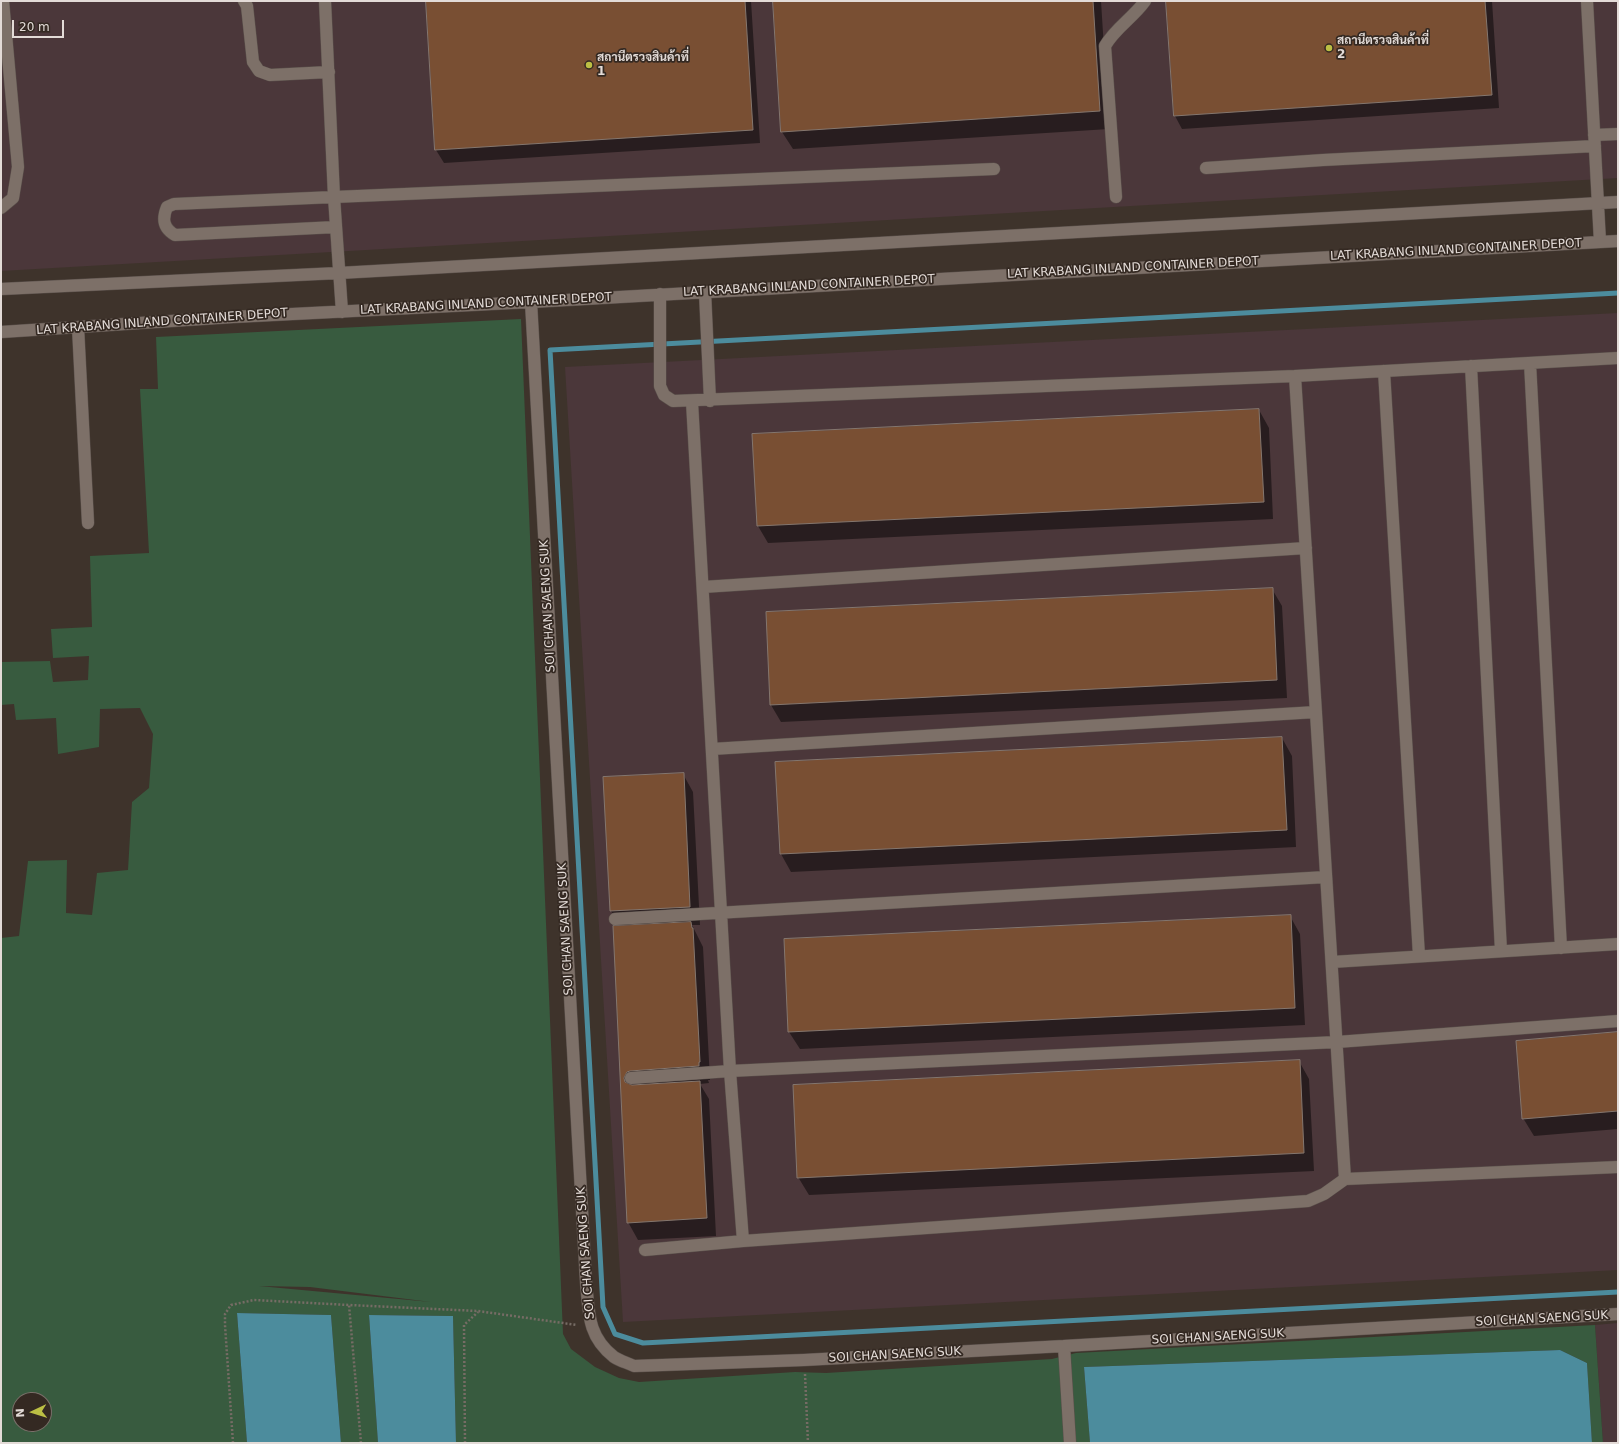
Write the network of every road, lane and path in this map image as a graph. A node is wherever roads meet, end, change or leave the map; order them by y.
1 (3, 1) edge
2 (244, 1) edge
3 (325, 1) edge
4 (1145, 1) edge
5 (1587, 1) edge
6 (329, 72) junction
7 (1618, 134) edge
8 (1594, 141) junction
9 (1206, 168) dead end
10 (994, 169) dead end
11 (334, 197) junction
12 (1116, 197) dead end
13 (1618, 202) edge
14 (1598, 204) junction
15 (1, 208) edge
16 (336, 227) junction
17 (1618, 241) edge
18 (1600, 242) junction
19 (339, 273) junction
20 (1, 289) edge
21 (705, 292) junction
22 (660, 294) junction
23 (531, 302) junction
24 (342, 312) junction
25 (78, 327) junction
26 (1, 332) edge
27 (1618, 358) edge
28 (1530, 363) junction
29 (1471, 366) junction
30 (1384, 371) junction
31 (1296, 376) junction
32 (710, 401) junction
33 (692, 402) junction
34 (88, 523) dead end
35 (1306, 548) junction
36 (703, 587) junction
37 (1316, 712) junction
38 (712, 749) junction
39 (1326, 877) junction
40 (721, 913) junction
41 (615, 919) dead end
42 (1618, 944) edge
43 (1561, 948) junction
44 (1501, 951) junction
45 (1419, 956) junction
46 (1332, 962) junction
47 (1618, 1021) edge
48 (1337, 1042) junction
49 (730, 1071) junction
50 (631, 1078) dead end
51 (1618, 1167) edge
52 (1345, 1179) junction
53 (743, 1241) junction
54 (645, 1250) dead end
55 (349, 1305) junction
56 (478, 1311) junction
57 (1618, 1314) edge
58 (592, 1329) junction
59 (1064, 1346) junction
60 (804, 1360) junction
61 (233, 1443) edge
62 (361, 1443) edge
63 (465, 1443) edge
64 (808, 1443) edge
65 (1070, 1443) edge

1 - 15 street
2 - 6 street
3 - 6 street
4 - 12 street
5 - 8 street
6 - 11 street
7 - 8 street
8 - 9 street
8 - 14 street
10 - 11 street
11 - 16 street
11 - 16 street
13 - 14 street
14 - 18 street
14 - 19 street
16 - 19 street
17 - 18 street, LAT KRABANG INLAND CONTAINER DEPOT
18 - 21 street, LAT KRABANG INLAND CONTAINER DEPOT
19 - 20 street
19 - 24 street
21 - 22 street, LAT KRABANG INLAND CONTAINER DEPOT
21 - 32 street
22 - 23 street, LAT KRABANG INLAND CONTAINER DEPOT
22 - 33 street
23 - 24 street, LAT KRABANG INLAND CONTAINER DEPOT
23 - 58 street, SOI CHAN SAENG SUK
24 - 25 street, LAT KRABANG INLAND CONTAINER DEPOT
25 - 26 street, LAT KRABANG INLAND CONTAINER DEPOT
25 - 34 street
27 - 28 street
28 - 29 street
28 - 43 street
29 - 30 street
29 - 44 street
30 - 31 street
30 - 45 street
31 - 32 street
31 - 35 street
32 - 33 street
33 - 36 street
35 - 36 street
35 - 37 street
36 - 38 street
37 - 38 street
37 - 39 street
38 - 40 street
39 - 40 street
39 - 46 street
40 - 41 street
40 - 49 street
42 - 43 street
43 - 44 street
44 - 45 street
45 - 46 street
46 - 48 street
47 - 48 street
48 - 49 street
48 - 52 street
49 - 50 street
49 - 53 street
51 - 52 street
52 - 53 street
53 - 54 street
55 - 56 path
55 - 61 path
55 - 62 path
56 - 58 path
56 - 63 path
57 - 59 street, SOI CHAN SAENG SUK
58 - 60 street, SOI CHAN SAENG SUK
59 - 60 street, SOI CHAN SAENG SUK
59 - 65 street
60 - 64 path

